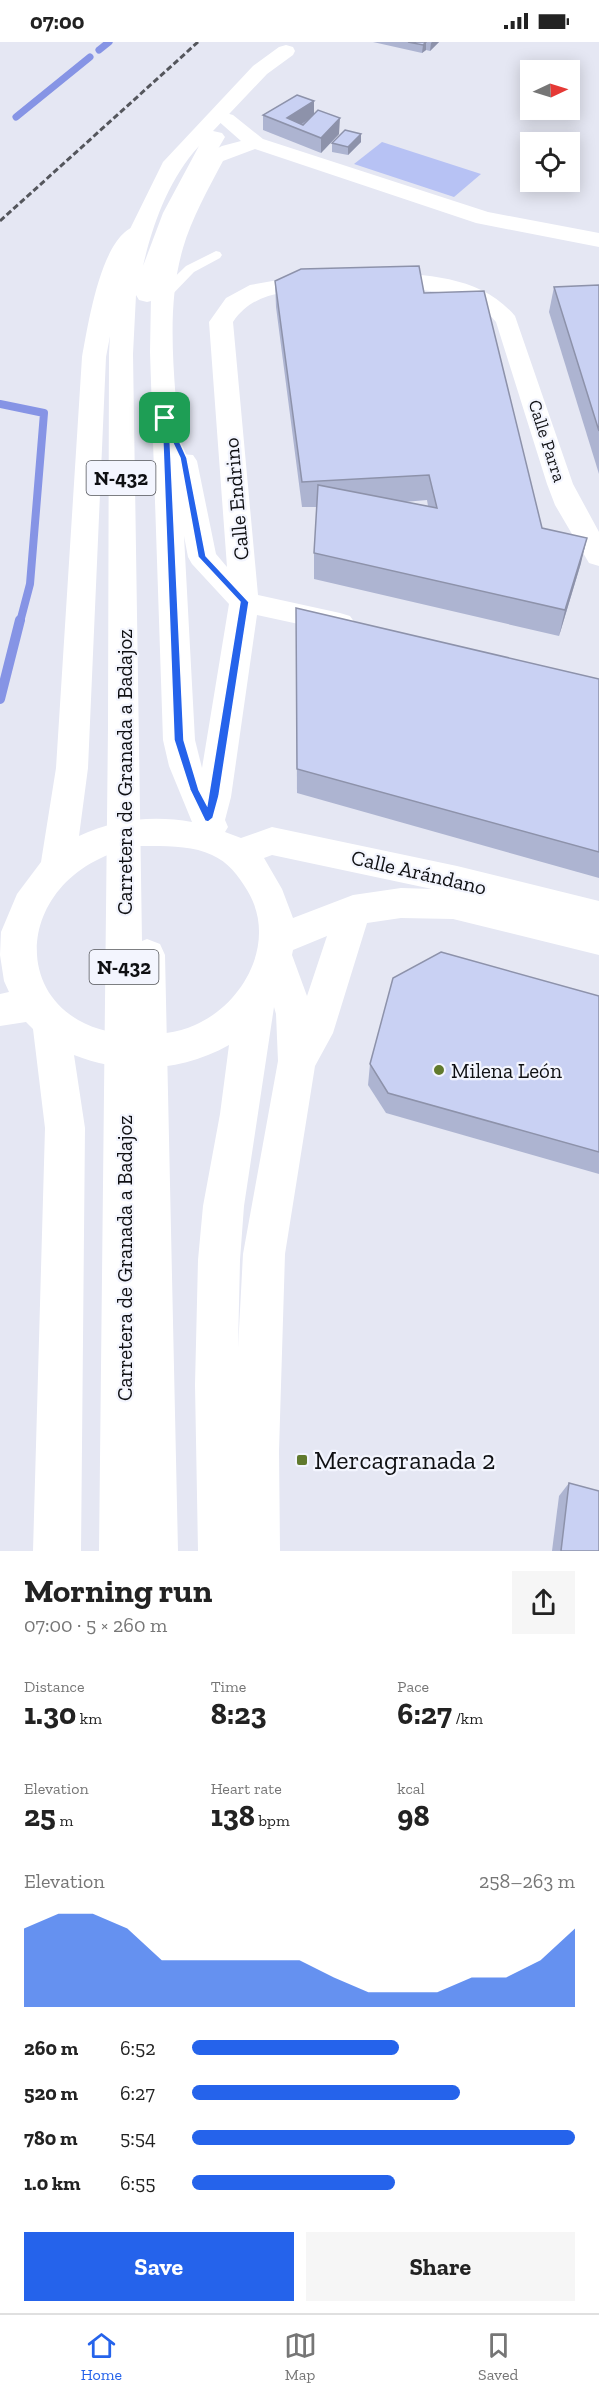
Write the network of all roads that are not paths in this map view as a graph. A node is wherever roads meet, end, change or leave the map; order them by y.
1 (291, 47) edge
2 (226, 119) junction
3 (212, 141) junction
4 (248, 146) junction
5 (153, 202) junction
6 (140, 231) junction
7 (170, 237) junction
8 (599, 240) edge
9 (216, 255) dead end
10 (163, 296) junction
11 (221, 322) joint
12 (165, 418) junction
13 (599, 556) edge
14 (244, 602) junction
15 (370, 630) edge
16 (134, 727) junction
17 (220, 837) junction
18 (48, 877) junction
19 (0, 906) edge
20 (353, 910) junction
21 (599, 916) edge
22 (599, 940) edge
23 (271, 964) junction
24 (28, 1013) edge
25 (297, 1061) junction
26 (138, 1206) junction
27 (57, 1551) edge
28 (123, 1551) edge
29 (154, 1551) edge
30 (222, 1551) edge
31 (256, 1551) edge

1 - 2 main road, Carretera de Granada a Badajoz / N-432
1 - 5 main road, Carretera de Granada a Badajoz / N-432
2 - 3 main road, Carretera de Granada a Badajoz / N-432
2 - 4 main road
3 - 4 main road
3 - 5 main road
3 - 7 main road, Carretera de Granada a Badajoz / N-432
4 - 7 main road
4 - 8 main road
5 - 6 main road, Carretera de Granada a Badajoz / N-432
6 - 16 main road, Carretera de Granada a Badajoz / N-432
6 - 18 main road
7 - 10 main road
7 - 16 main road, Carretera de Granada a Badajoz / N-432
9 - 10 lane
10 - 12 main road
11 - 13 main road, Calle Parra
11 - 14 main road, Calle Endrino
12 - 14 main road
12 - 17 main road
14 - 15 main road
14 - 17 main road, Calle Endrino
16 - 26 main road, Carretera de Granada a Badajoz / N-432
17 - 18 main road
17 - 21 main road, Calle Arándano
17 - 23 main road
18 - 19 main road
18 - 24 main road
20 - 22 main road, Calle Arándano
20 - 23 main road, Calle Arándano
20 - 25 main road
23 - 24 main road
23 - 25 main road
23 - 30 main road
24 - 27 main road
25 - 31 main road
26 - 28 main road, Carretera de Granada a Badajoz / N-432
26 - 29 main road, Carretera de Granada a Badajoz / N-432

